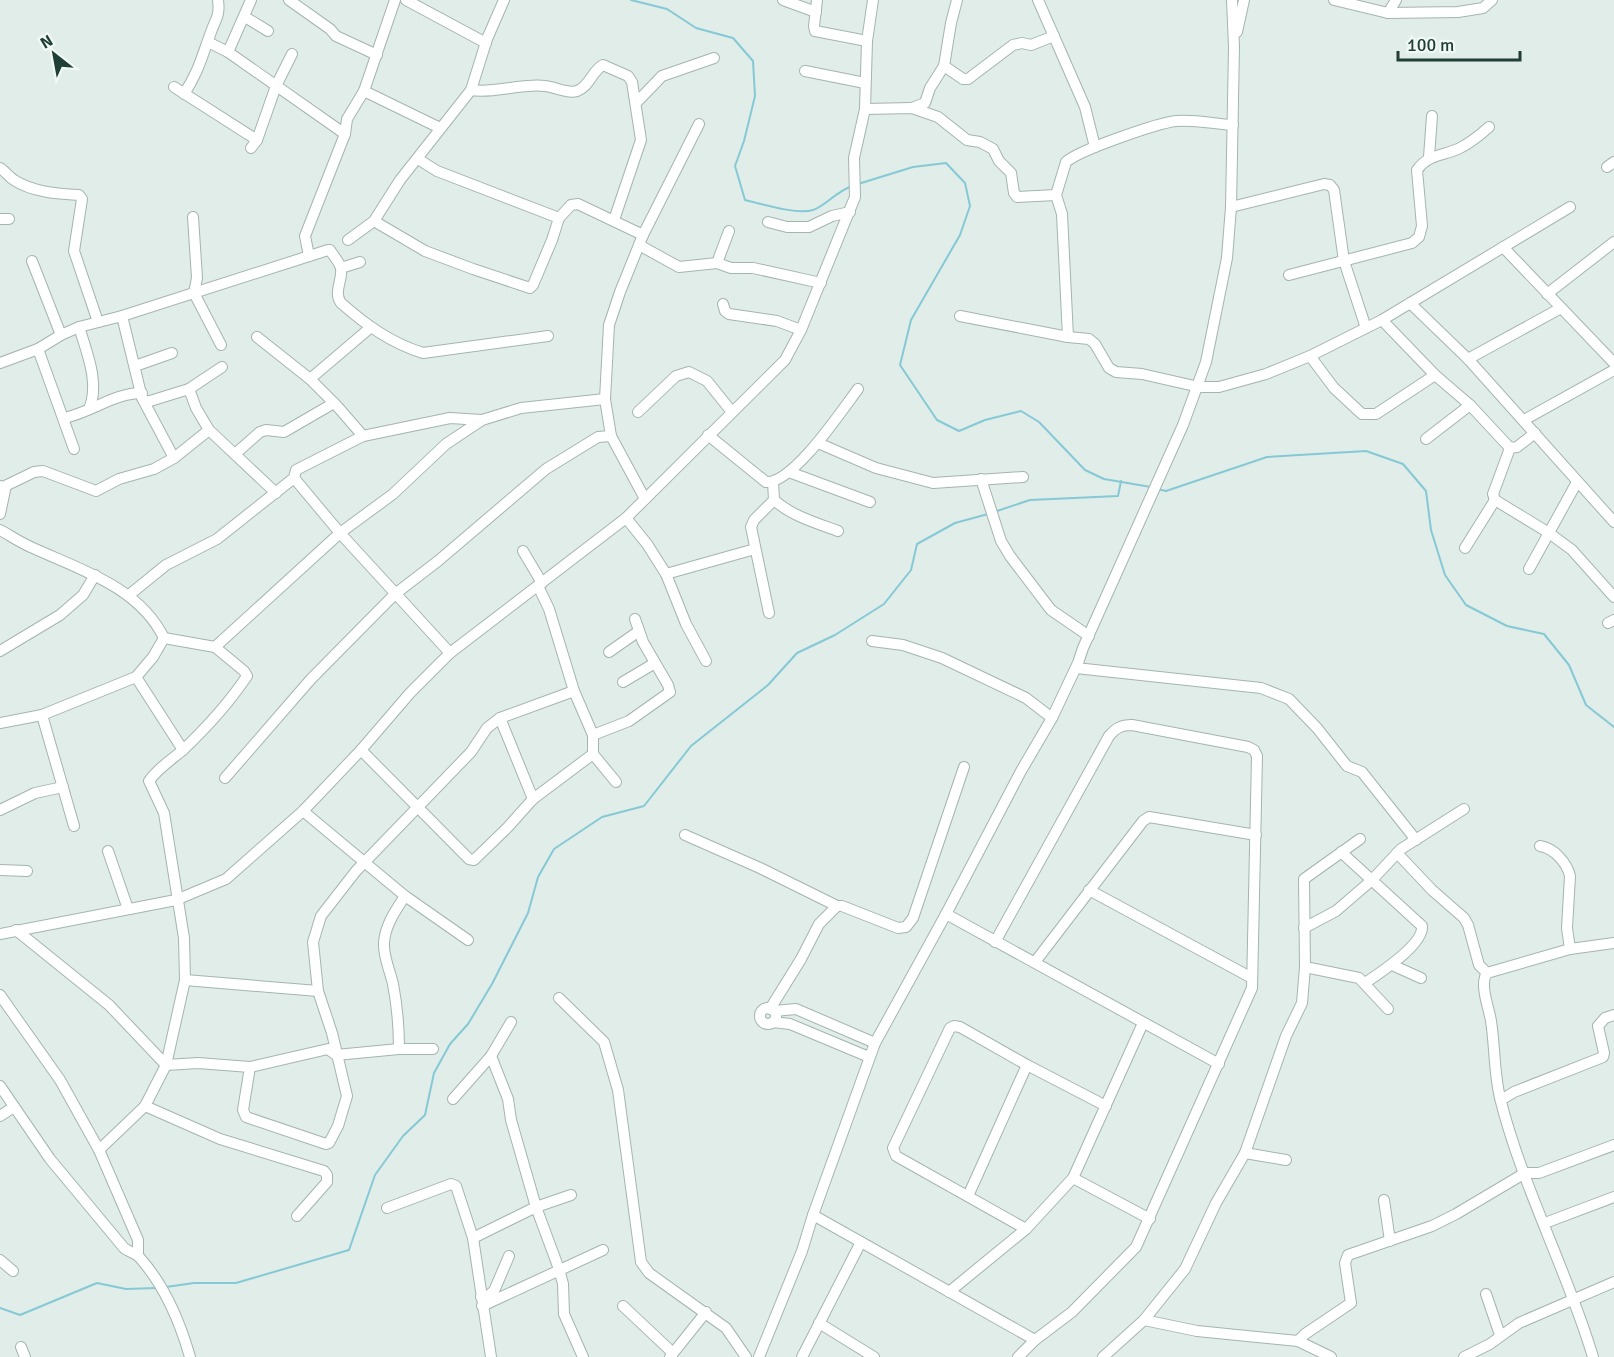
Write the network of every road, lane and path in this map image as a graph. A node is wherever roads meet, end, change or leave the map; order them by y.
1 (219, 0) edge
2 (251, 0) edge
3 (289, 0) edge
4 (395, 0) edge
5 (406, 0) edge
6 (504, 0) edge
7 (783, 0) edge
8 (817, 0) edge
9 (873, 0) edge
10 (957, 0) edge
11 (1038, 0) edge
12 (1232, 0) edge
13 (1244, 0) edge
14 (1334, 0) edge
15 (1395, 0) edge
16 (1492, 0) edge
17 (305, 5) edge
18 (816, 12) junction
19 (1388, 13) junction
20 (245, 16) junction
21 (268, 32) dead end
22 (1054, 36) junction
23 (867, 41) junction
24 (208, 42) junction
25 (486, 43) junction
26 (1234, 47) junction
27 (228, 52) junction
28 (292, 54) dead end
29 (377, 55) junction
30 (714, 58) dead end
31 (944, 66) junction
32 (805, 71) dead end
33 (865, 83) junction
34 (276, 86) junction
35 (174, 87) dead end
36 (471, 90) junction
37 (364, 91) junction
38 (184, 94) junction
39 (636, 103) junction
40 (912, 108) junction
41 (865, 109) junction
42 (1432, 116) dead end
43 (699, 124) dead end
44 (1233, 125) junction
45 (440, 128) junction
46 (1489, 128) dead end
47 (345, 134) junction
48 (1095, 147) junction
49 (1429, 157) junction
50 (418, 159) junction
51 (0, 168) edge
52 (1056, 195) junction
53 (1231, 207) junction
54 (1570, 207) dead end
55 (850, 212) junction
56 (193, 217) dead end
57 (559, 218) junction
58 (614, 220) junction
59 (374, 221) junction
60 (768, 222) dead end
61 (729, 231) dead end
62 (348, 240) dead end
63 (641, 240) junction
64 (1614, 242) edge
65 (1503, 247) junction
66 (309, 255) junction
67 (32, 261) dead end
68 (1344, 261) junction
69 (360, 262) dead end
70 (717, 262) junction
71 (341, 268) junction
72 (1289, 275) dead end
73 (821, 283) junction
74 (195, 293) junction
75 (1546, 294) junction
76 (1410, 303) junction
77 (723, 304) dead end
78 (1562, 308) junction
79 (122, 316) junction
80 (960, 316) dead end
81 (1382, 320) junction
82 (98, 322) junction
83 (79, 327) junction
84 (370, 328) junction
85 (1366, 328) junction
86 (801, 330) junction
87 (61, 335) junction
88 (548, 336) dead end
89 (257, 337) dead end
90 (1068, 337) junction
91 (221, 345) dead end
92 (38, 349) junction
93 (172, 353) dead end
94 (1310, 356) junction
95 (1468, 359) junction
96 (0, 363) edge
97 (1614, 363) edge
98 (135, 366) junction
99 (222, 366) dead end
100 (1614, 370) edge
101 (1436, 375) junction
102 (310, 379) junction
103 (1198, 387) junction
104 (189, 389) junction
105 (858, 389) dead end
106 (143, 397) junction
107 (605, 399) junction
108 (334, 403) junction
109 (94, 404) junction
110 (1470, 405) junction
111 (638, 412) dead end
112 (732, 412) junction
113 (64, 417) junction
114 (482, 420) junction
115 (1524, 420) junction
116 (209, 430) junction
117 (1535, 434) junction
118 (708, 435) junction
119 (363, 436) junction
120 (611, 436) junction
121 (1426, 439) dead end
122 (818, 443) junction
123 (74, 448) dead end
124 (1510, 448) junction
125 (235, 454) junction
126 (174, 458) junction
127 (789, 472) junction
128 (1023, 477) dead end
129 (294, 478) junction
130 (981, 479) junction
131 (772, 482) junction
132 (1577, 482) junction
133 (2, 487) edge
134 (276, 493) junction
135 (645, 499) junction
136 (774, 500) junction
137 (1495, 501) junction
138 (870, 502) dead end
139 (0, 514) edge
140 (1612, 515) edge
141 (626, 518) junction
142 (0, 530) edge
143 (838, 531) dead end
144 (340, 533) junction
145 (1549, 533) junction
146 (1465, 548) dead end
147 (755, 549) junction
148 (523, 551) dead end
149 (1529, 568) dead end
150 (666, 574) junction
151 (95, 575) junction
152 (540, 584) junction
153 (395, 594) junction
154 (129, 595) junction
155 (1614, 597) edge
156 (769, 612) dead end
157 (635, 619) dead end
158 (639, 631) junction
159 (1089, 636) junction
160 (164, 638) junction
161 (872, 641) dead end
162 (215, 647) junction
163 (0, 651) edge
164 (609, 652) dead end
165 (450, 653) junction
166 (706, 661) dead end
167 (655, 663) junction
168 (1076, 668) junction
169 (136, 677) junction
170 (623, 682) dead end
171 (574, 691) junction
172 (42, 715) junction
173 (500, 718) junction
174 (1052, 718) junction
175 (0, 723) edge
176 (593, 735) junction
177 (183, 750) junction
178 (361, 750) junction
179 (593, 754) junction
180 (964, 767) dead end
181 (225, 778) dead end
182 (616, 782) dead end
183 (63, 787) junction
184 (533, 799) junction
185 (418, 807) junction
186 (1464, 809) dead end
187 (0, 810) edge
188 (303, 811) junction
189 (74, 826) dead end
190 (685, 835) dead end
191 (1256, 835) junction
192 (1360, 839) dead end
193 (1416, 840) junction
194 (1540, 846) dead end
195 (108, 851) dead end
196 (1341, 852) junction
197 (1397, 854) junction
198 (367, 862) junction
199 (0, 870) edge
200 (27, 871) dead end
201 (1372, 880) junction
202 (1089, 890) junction
203 (405, 896) junction
204 (176, 900) junction
205 (837, 906) junction
206 (128, 909) junction
207 (946, 914) junction
208 (1304, 928) junction
209 (16, 930) junction
210 (0, 934) edge
211 (468, 940) dead end
212 (995, 942) junction
213 (1614, 943) edge
214 (1570, 949) junction
215 (1035, 962) junction
216 (1392, 964) junction
217 (1305, 967) junction
218 (1487, 973) junction
219 (1252, 978) junction
220 (1421, 978) dead end
221 (185, 980) junction
222 (1365, 983) junction
223 (318, 991) junction
224 (0, 995) edge
225 (559, 998) dead end
226 (1388, 1009) dead end
227 (772, 1014) junction
228 (1614, 1015) edge
229 (512, 1022) dead end
230 (1143, 1023) junction
231 (875, 1043) junction
232 (399, 1049) junction
233 (433, 1049) dead end
234 (336, 1055) junction
235 (491, 1056) junction
236 (869, 1057) junction
237 (1219, 1064) junction
238 (166, 1065) junction
239 (1027, 1065) junction
240 (250, 1067) junction
241 (0, 1086) edge
242 (453, 1099) dead end
243 (1501, 1100) junction
244 (145, 1106) junction
245 (1106, 1106) junction
246 (14, 1107) junction
247 (0, 1116) edge
248 (1614, 1146) edge
249 (99, 1150) junction
250 (1245, 1153) junction
251 (1287, 1160) dead end
252 (1525, 1173) junction
253 (1073, 1178) junction
254 (571, 1195) dead end
255 (969, 1196) junction
256 (1614, 1197) edge
257 (1384, 1200) dead end
258 (536, 1207) junction
259 (387, 1208) dead end
260 (813, 1215) junction
261 (297, 1216) dead end
262 (1150, 1219) junction
263 (1545, 1223) junction
264 (1026, 1229) junction
265 (473, 1238) junction
266 (1390, 1241) junction
267 (861, 1242) junction
268 (603, 1250) dead end
269 (138, 1255) junction
270 (509, 1256) dead end
271 (0, 1260) edge
272 (559, 1269) junction
273 (13, 1270) dead end
274 (1614, 1282) edge
275 (949, 1292) junction
276 (1485, 1294) dead end
277 (1573, 1299) junction
278 (482, 1302) junction
279 (624, 1306) dead end
280 (706, 1312) junction
281 (1144, 1320) junction
282 (819, 1323) junction
283 (1500, 1335) junction
284 (1035, 1340) junction
285 (1298, 1341) junction
286 (671, 1355) edge
287 (190, 1357) edge
288 (491, 1357) edge
289 (583, 1357) edge
290 (746, 1357) edge
291 (759, 1357) edge
292 (802, 1357) edge
293 (874, 1357) edge
294 (1018, 1357) edge
295 (1103, 1357) edge
296 (1331, 1357) edge
297 (1464, 1357) edge
298 (1593, 1357) edge

1 - 24 street
2 - 20 street
3 - 17 street
4 - 29 street
5 - 25 street
6 - 25 street
7 - 18 street
8 - 18 street
9 - 23 street
10 - 31 street
11 - 22 street
12 - 26 street
13 - 26 street
14 - 19 street
15 - 19 street
16 - 19 street
17 - 29 street
18 - 23 street
20 - 21 street
20 - 27 street
22 - 31 street
22 - 48 street
23 - 33 street
24 - 27 street
24 - 38 street
25 - 36 street
26 - 44 street
27 - 34 street
28 - 34 street
29 - 37 street
30 - 39 street
31 - 40 street
32 - 33 street
33 - 41 street
34 - 38 street
34 - 47 street
35 - 38 street
36 - 39 street
36 - 45 street
37 - 45 street
37 - 47 street
39 - 58 street
40 - 41 street
40 - 52 street
41 - 55 street
42 - 49 street
43 - 63 street
44 - 48 street
44 - 53 street
45 - 50 street
46 - 49 street
47 - 66 street
48 - 52 street
49 - 68 street
50 - 57 street
50 - 59 street
51 - 82 street
52 - 90 street
53 - 68 street
53 - 103 street
54 - 65 street
55 - 60 street
55 - 73 street
56 - 74 street
57 - 58 street
57 - 59 street
58 - 63 street
59 - 62 street
61 - 70 street
63 - 70 street
63 - 107 street
64 - 75 street
65 - 75 street
65 - 76 street
66 - 71 street
66 - 74 street
67 - 87 street
68 - 72 street
68 - 85 street
69 - 71 street
70 - 73 street
71 - 84 street
73 - 86 street
74 - 79 street
74 - 91 street
75 - 78 street
76 - 81 street
76 - 95 street
77 - 86 street
78 - 95 street
78 - 97 street
79 - 82 street
79 - 98 street
80 - 90 street
81 - 85 street
81 - 101 street
82 - 83 street
83 - 87 street
83 - 109 street
84 - 88 street
84 - 102 street
85 - 94 street
86 - 112 street
87 - 92 street
89 - 102 street
90 - 103 street
92 - 96 street
92 - 113 street
93 - 98 street
94 - 101 street
94 - 103 street
95 - 115 street
98 - 106 street
99 - 104 street
100 - 115 street
101 - 110 street
102 - 108 street
103 - 159 street
104 - 106 street
104 - 116 street
105 - 122 street
106 - 109 street
106 - 126 street
107 - 114 street
107 - 120 street
108 - 119 street
108 - 125 street
109 - 113 street
110 - 121 street
110 - 124 street
111 - 112 street
112 - 118 street
113 - 123 street
114 - 119 street
114 - 144 street
115 - 117 street
116 - 125 street
116 - 126 street
117 - 124 street
117 - 132 street
118 - 131 street
118 - 135 street
119 - 129 street
120 - 135 street
120 - 153 street
122 - 127 street
122 - 130 street
124 - 137 street
125 - 134 street
126 - 133 street
127 - 131 street
127 - 138 street
128 - 130 street
129 - 134 street
129 - 144 street
130 - 159 street
131 - 136 street
132 - 140 street
132 - 145 street
133 - 139 street
134 - 154 street
135 - 141 street
136 - 143 street
136 - 147 street
137 - 145 street
137 - 146 street
141 - 150 street
141 - 152 street
142 - 151 street
144 - 153 street
144 - 162 street
145 - 149 street
145 - 155 street
147 - 150 street
147 - 156 street
148 - 152 street
150 - 166 street
151 - 154 street
151 - 163 street
152 - 165 street
152 - 171 street
153 - 165 street
153 - 181 street
154 - 160 street
157 - 158 street
158 - 164 street
158 - 167 street
159 - 168 street
160 - 162 street
160 - 169 street
161 - 174 street
162 - 177 street
165 - 178 street
167 - 170 street
167 - 176 street
168 - 174 street
168 - 193 street
169 - 172 street
169 - 177 street
171 - 173 street
171 - 176 street
172 - 175 street
172 - 183 street
173 - 184 street
173 - 185 street
174 - 207 street
176 - 179 street
177 - 204 street
178 - 185 street
178 - 188 street
179 - 182 street
179 - 184 street
180 - 205 street
183 - 187 street
183 - 189 street
184 - 185 street
185 - 198 street
186 - 193 street
188 - 198 street
188 - 204 street
190 - 205 street
191 - 202 street
191 - 212 street
191 - 219 street
192 - 196 street
193 - 197 street
194 - 214 street
195 - 206 street
196 - 201 street
196 - 208 street
197 - 201 street
197 - 218 street
198 - 203 street
198 - 223 street
199 - 200 street
201 - 208 street
201 - 216 street
202 - 215 street
202 - 219 street
203 - 211 street
203 - 232 street
204 - 206 street
204 - 221 street
205 - 227 street
206 - 209 street
207 - 212 street
207 - 231 street
208 - 217 street
209 - 210 street
209 - 238 street
212 - 215 street
213 - 214 street
214 - 218 street
215 - 230 street
216 - 220 street
216 - 222 street
217 - 222 street
217 - 250 street
218 - 243 street
219 - 237 street
221 - 223 street
221 - 238 street
222 - 226 street
223 - 234 street
224 - 249 street
225 - 280 street
227 - 231 street
227 - 236 street
228 - 243 street
229 - 235 street
230 - 237 street
230 - 245 street
231 - 236 street
232 - 233 street
232 - 234 street
234 - 240 street
234 - 240 street
235 - 242 street
235 - 258 street
236 - 260 street
237 - 262 street
238 - 240 street
238 - 244 street
239 - 245 street
239 - 255 street
239 - 255 street
241 - 246 street
243 - 252 street
244 - 249 street
244 - 261 street
245 - 253 street
246 - 247 street
246 - 269 street
248 - 252 street
249 - 269 street
250 - 251 street
250 - 281 street
252 - 263 street
252 - 266 street
253 - 262 street
253 - 264 street
254 - 258 street
255 - 264 street
256 - 263 street
257 - 266 street
258 - 265 street
258 - 272 street
259 - 265 street
260 - 267 street
260 - 291 street
262 - 284 street
263 - 277 street
264 - 275 street
265 - 278 street
266 - 285 street
267 - 275 street
267 - 282 street
268 - 272 street
269 - 287 street
270 - 278 street
271 - 273 street
272 - 278 street
272 - 289 street
274 - 277 street
275 - 284 street
276 - 283 street
277 - 283 street
277 - 298 street
278 - 288 street
279 - 286 street
280 - 286 street
280 - 290 street
281 - 285 street
281 - 295 street
282 - 292 street
282 - 293 street
283 - 297 street
284 - 294 street
285 - 296 street

